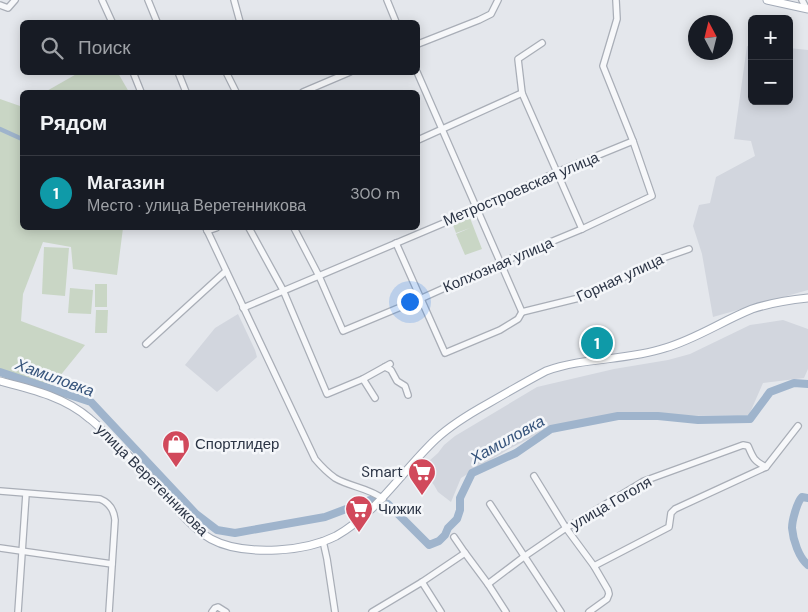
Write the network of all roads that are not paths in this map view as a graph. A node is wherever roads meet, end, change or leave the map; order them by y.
1 (14, 0) edge
2 (102, 0) edge
3 (148, 0) edge
4 (234, 0) edge
5 (387, 0) edge
6 (498, 0) edge
7 (616, 0) edge
8 (767, 0) edge
9 (802, 0) edge
10 (775, 1) edge
11 (0, 5) edge
12 (807, 8) edge
13 (111, 20) edge
14 (156, 20) edge
15 (239, 20) edge
16 (395, 20) edge
17 (420, 43) edge
18 (542, 43) dead end
19 (134, 75) edge
20 (179, 75) edge
21 (228, 75) edge
22 (343, 75) edge
23 (418, 75) edge
24 (140, 90) edge
25 (185, 90) edge
26 (235, 90) edge
27 (308, 90) edge
28 (522, 93) junction
29 (442, 130) junction
30 (420, 139) edge
31 (633, 141) junction
32 (557, 172) junction
33 (477, 208) junction
34 (582, 229) junction
35 (207, 230) edge
36 (250, 230) edge
37 (295, 230) edge
38 (396, 242) junction
39 (689, 249) dead end
40 (500, 263) junction
41 (226, 271) junction
42 (319, 276) junction
43 (284, 290) junction
44 (808, 298) edge
45 (420, 299) junction
46 (243, 308) junction
47 (522, 312) junction
48 (146, 344) dead end
49 (363, 378) junction
50 (0, 381) edge
51 (408, 395) dead end
52 (375, 398) dead end
53 (798, 426) dead end
54 (766, 467) junction
55 (534, 476) dead end
56 (0, 491) edge
57 (26, 494) junction
58 (382, 499) junction
59 (490, 504) dead end
60 (566, 528) junction
61 (454, 537) dead end
62 (323, 541) junction
63 (0, 548) edge
64 (22, 551) junction
65 (465, 553) junction
66 (525, 556) junction
67 (112, 564) junction
68 (594, 566) junction
69 (422, 582) junction
70 (488, 584) junction
71 (380, 610) edge
72 (18, 612) edge
73 (109, 612) edge
74 (212, 612) edge
75 (226, 612) edge
76 (335, 612) edge
77 (372, 612) edge
78 (441, 612) edge
79 (506, 612) edge
80 (562, 612) edge
81 (589, 612) edge

1 - 11 street
2 - 13 street
3 - 14 street
4 - 15 street
5 - 16 street
6 - 17 street
7 - 31 street
8 - 10 main road
9 - 12 street
10 - 12 main road
18 - 28 street
19 - 24 street
20 - 25 street
21 - 26 street
22 - 27 street
23 - 29 street
28 - 29 street
28 - 32 street
29 - 30 street
29 - 33 street
31 - 32 street, Метростроевская улица
31 - 34 street, Колхозная улица
32 - 33 street, Метростроевская улица
32 - 34 street
33 - 38 street, Метростроевская улица
33 - 40 street
34 - 40 street, Колхозная улица
35 - 41 street
36 - 43 street
37 - 42 street
38 - 42 street, Метростроевская улица
38 - 45 street
39 - 47 street, Горная улица
40 - 45 street, Колхозная улица
40 - 47 street
41 - 46 street
41 - 48 street
42 - 43 street, Метростроевская улица
42 - 45 street, Колхозная улица
43 - 46 street, Метростроевская улица
43 - 49 street
44 - 58 main road, улица Веретенникова
45 - 47 street
46 - 58 street
49 - 51 street
49 - 52 street
50 - 62 main road, улица Веретенникова
53 - 54 street
54 - 60 street, улица Гоголя
54 - 68 street
55 - 60 street
56 - 57 street
57 - 64 street
57 - 67 street
58 - 62 main road, улица Веретенникова
59 - 66 street
60 - 66 street, улица Гоголя
60 - 68 street
61 - 65 street
62 - 76 street
63 - 64 street
64 - 67 street
64 - 72 street
65 - 69 street
65 - 70 street
66 - 70 street, улица Гоголя
66 - 80 street
67 - 73 street
68 - 81 street
69 - 71 street
69 - 78 street
70 - 79 street
71 - 77 street
74 - 75 street

